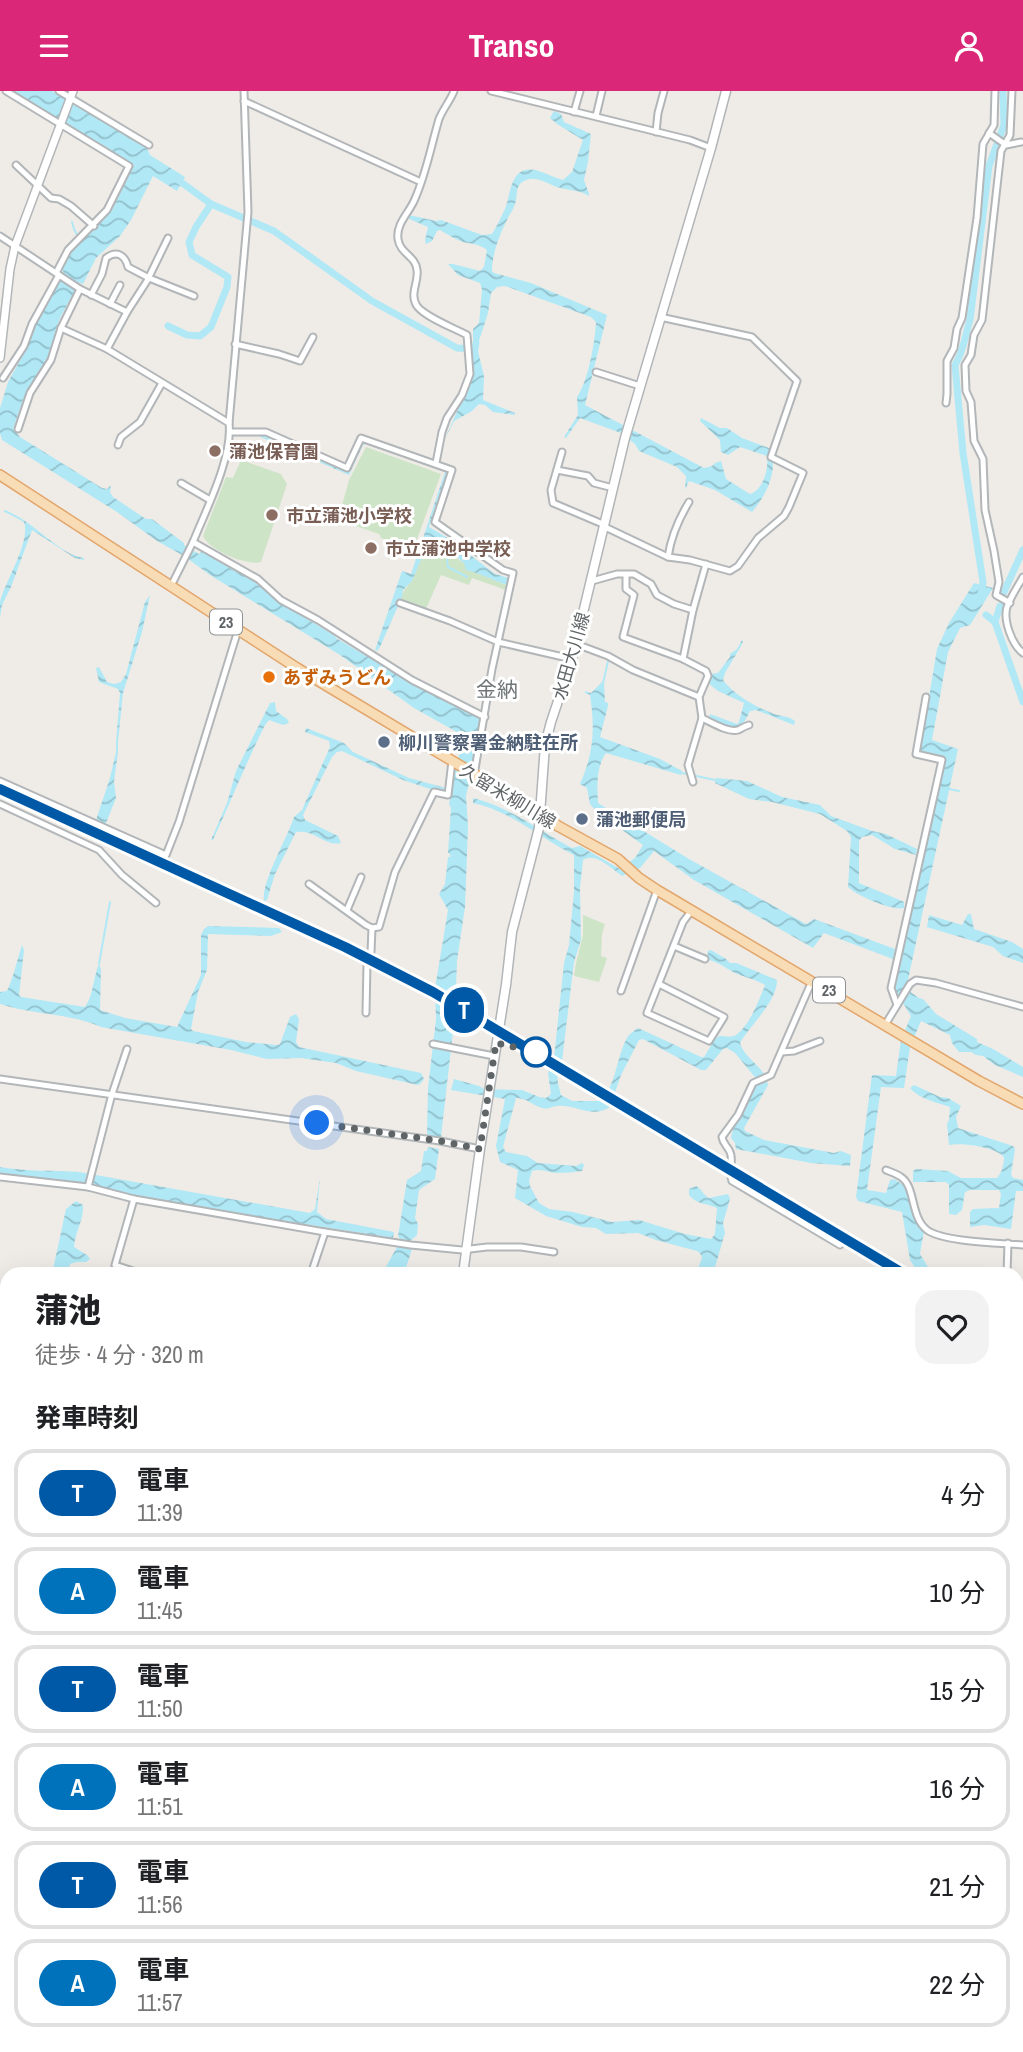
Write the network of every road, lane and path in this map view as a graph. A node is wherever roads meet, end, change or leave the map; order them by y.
1 (6, 91) edge
2 (59, 91) edge
3 (244, 91) edge
4 (454, 91) edge
5 (491, 91) edge
6 (580, 91) edge
7 (602, 91) edge
8 (664, 91) edge
9 (726, 91) edge
10 (995, 91) edge
11 (1012, 91) edge
12 (70, 97) edge
13 (244, 101) junction
14 (574, 112) junction
15 (596, 116) junction
16 (61, 121) junction
17 (656, 132) junction
18 (989, 133) junction
19 (1021, 142) edge
20 (149, 145) dead end
21 (1006, 145) junction
22 (711, 148) junction
23 (16, 165) dead end
24 (421, 182) junction
25 (37, 186) junction
26 (94, 226) junction
27 (0, 236) edge
28 (168, 239) dead end
29 (15, 247) junction
30 (59, 275) junction
31 (149, 278) junction
32 (120, 285) dead end
33 (78, 287) junction
34 (92, 295) junction
35 (194, 296) dead end
36 (110, 304) junction
37 (127, 312) junction
38 (660, 317) junction
39 (61, 328) junction
40 (313, 337) dead end
41 (235, 344) junction
42 (107, 349) junction
43 (0, 358) edge
44 (596, 372) dead end
45 (3, 378) dead end
46 (162, 383) junction
47 (640, 386) junction
48 (946, 403) dead end
49 (229, 423) junction
50 (18, 429) dead end
51 (230, 432) junction
52 (118, 445) dead end
53 (562, 452) dead end
54 (436, 463) junction
55 (557, 470) junction
56 (0, 475) edge
57 (181, 483) dead end
58 (613, 488) junction
59 (211, 500) junction
60 (689, 502) dead end
61 (605, 526) junction
62 (192, 545) junction
63 (668, 557) junction
64 (706, 564) junction
65 (626, 575) junction
66 (1023, 577) edge
67 (592, 581) junction
68 (171, 586) junction
69 (400, 603) dead end
70 (1010, 603) junction
71 (694, 610) junction
72 (238, 631) junction
73 (498, 642) junction
74 (576, 644) junction
75 (1023, 653) edge
76 (572, 659) junction
77 (684, 659) junction
78 (699, 697) junction
79 (926, 697) dead end
80 (485, 717) junction
81 (702, 718) junction
82 (749, 725) dead end
83 (453, 762) junction
84 (474, 775) junction
85 (0, 781) edge
86 (693, 782) dead end
87 (0, 804) edge
88 (541, 814) junction
89 (361, 877) dead end
90 (309, 884) dead end
91 (657, 890) junction
92 (156, 903) dead end
93 (346, 910) junction
94 (692, 910) junction
95 (372, 928) junction
96 (674, 946) junction
97 (705, 959) dead end
98 (812, 981) junction
99 (659, 984) junction
100 (621, 991) dead end
101 (897, 1005) junction
102 (1023, 1007) edge
103 (366, 1013) dead end
104 (886, 1025) junction
105 (820, 1041) dead end
106 (433, 1044) dead end
107 (127, 1049) dead end
108 (782, 1052) junction
109 (494, 1056) junction
110 (0, 1079) edge
111 (112, 1094) junction
112 (1023, 1104) edge
113 (480, 1149) junction
114 (886, 1170) dead end
115 (0, 1177) edge
116 (88, 1187) junction
117 (134, 1199) junction
118 (325, 1232) junction
119 (1008, 1243) junction
120 (840, 1245) dead end
121 (1023, 1245) edge
122 (466, 1250) junction
123 (554, 1252) dead end
124 (121, 1267) edge
125 (313, 1267) edge
126 (464, 1267) edge
127 (1007, 1267) edge

1 - 16 street
2 - 12 street
3 - 13 street
4 - 24 street
5 - 14 street
6 - 14 street
7 - 15 street
8 - 17 street
9 - 22 main road, 水田大川線
10 - 18 street
11 - 21 street
12 - 16 street
12 - 20 street
13 - 24 street
13 - 41 street
14 - 15 street
15 - 17 street
16 - 25 street
16 - 26 street
17 - 22 street
18 - 21 street
18 - 48 street
19 - 21 street
21 - 70 street
22 - 38 main road, 水田大川線
23 - 25 street
24 - 54 street
25 - 26 street
25 - 29 street
26 - 30 street
27 - 29 street
28 - 31 street
29 - 30 street
29 - 43 street
30 - 33 street
30 - 45 street
31 - 34 street
31 - 35 street
31 - 37 street
32 - 36 street
33 - 34 street
33 - 39 street
34 - 36 street
36 - 37 street
37 - 42 street
38 - 47 main road, 水田大川線
38 - 64 street
39 - 42 street
39 - 50 street
40 - 41 street
41 - 49 street
42 - 46 street
44 - 47 street
46 - 49 street
46 - 52 street
47 - 58 main road, 水田大川線
49 - 51 street
51 - 54 street
51 - 59 street
53 - 55 street
54 - 73 street
55 - 58 street
55 - 61 street
56 - 68 main road, 久留米柳川線 / 23
57 - 59 street
58 - 61 main road, 水田大川線
59 - 62 street
60 - 63 street
61 - 63 street
61 - 67 main road, 水田大川線
62 - 68 street
62 - 80 street
63 - 64 street
64 - 71 street
65 - 67 street
65 - 71 street
65 - 77 street
66 - 70 street
67 - 74 main road, 水田大川線
68 - 72 main road, 久留米柳川線 / 23
69 - 73 street
70 - 75 street
71 - 77 street
72 - 83 main road, 久留米柳川線 / 23
72 - 85 street
73 - 76 street
73 - 80 street
74 - 76 main road, 水田大川線
74 - 78 street
76 - 88 main road, 水田大川線
77 - 78 street
78 - 81 street
79 - 101 street
80 - 84 street
81 - 82 street
81 - 86 street
83 - 84 main road, 久留米柳川線 / 23
83 - 95 street
84 - 88 main road, 久留米柳川線 / 23
87 - 92 street
88 - 91 main road, 久留米柳川線 / 23
88 - 109 main road, 水田大川線
89 - 93 street
90 - 93 street
91 - 94 main road, 久留米柳川線 / 23
91 - 100 street
93 - 95 street
94 - 96 street
94 - 98 main road, 久留米柳川線 / 23
95 - 103 street
96 - 97 street
96 - 99 street
98 - 104 main road, 久留米柳川線 / 23
98 - 108 street
99 - 99 street
101 - 102 street
101 - 104 street
104 - 112 main road, 久留米柳川線 / 23
105 - 108 street
106 - 109 street
107 - 111 street
108 - 120 street
109 - 113 main road, 水田大川線
110 - 111 street
111 - 113 street
111 - 116 street
113 - 122 main road, 水田大川線
114 - 119 street
115 - 116 street
116 - 117 street
117 - 118 street
117 - 124 street
118 - 122 street
118 - 125 street
119 - 121 street
119 - 127 street
122 - 123 street
122 - 126 main road, 水田大川線

